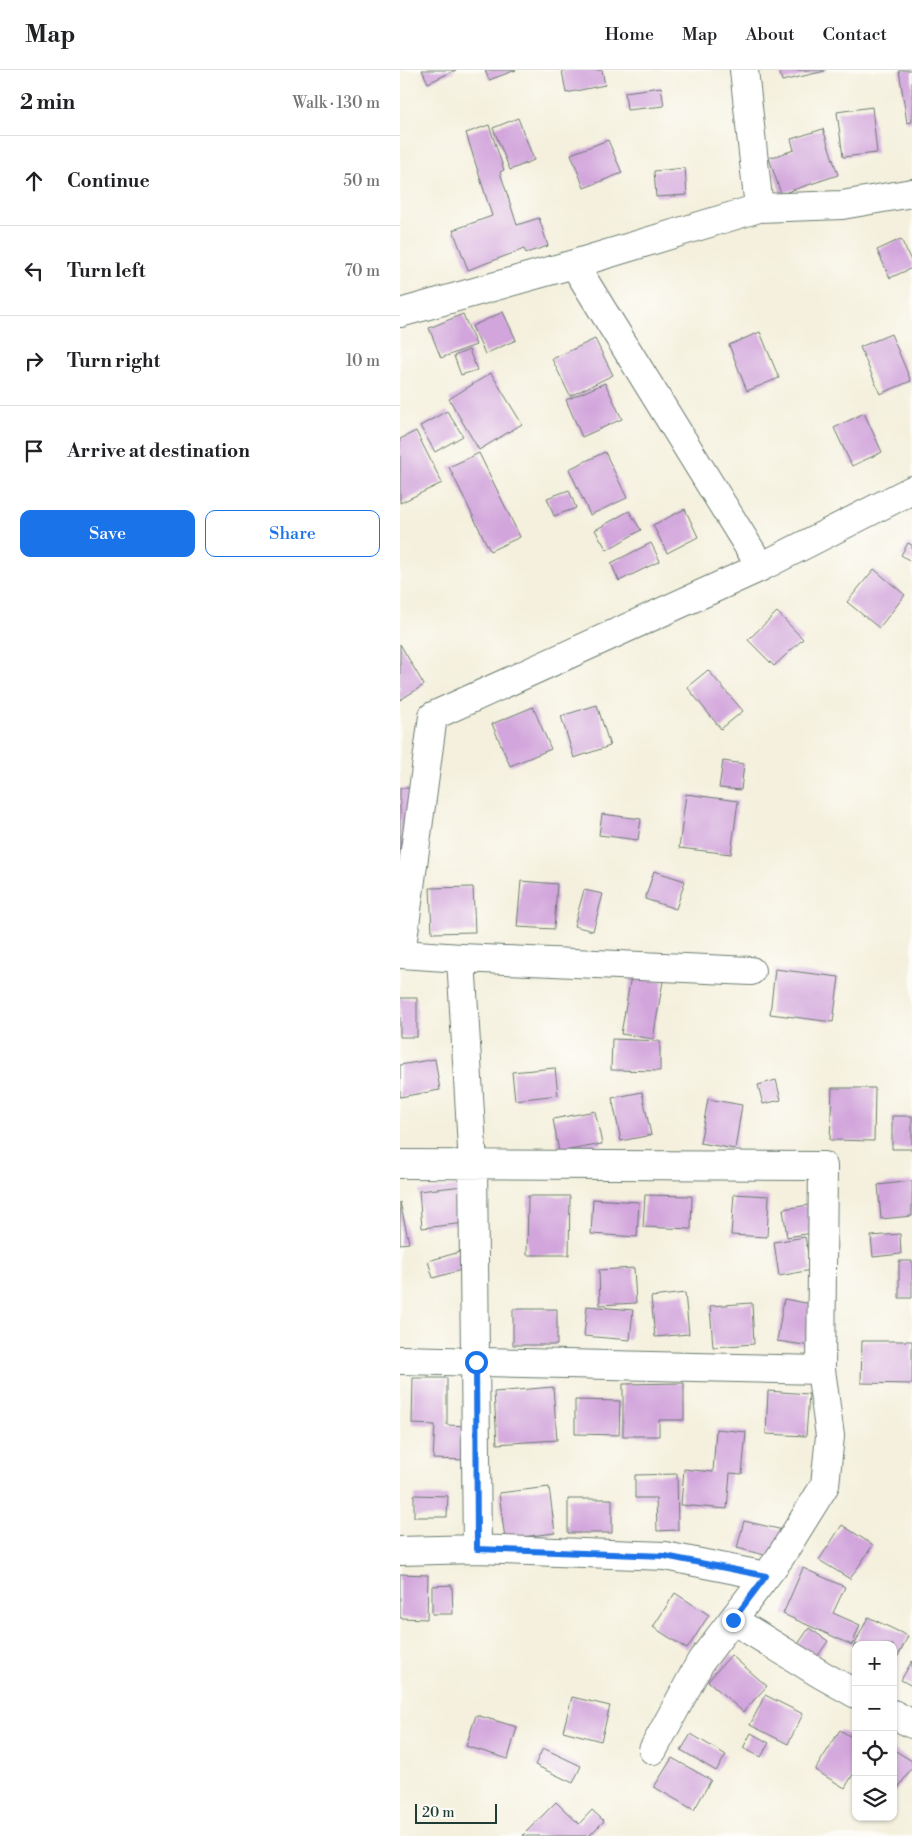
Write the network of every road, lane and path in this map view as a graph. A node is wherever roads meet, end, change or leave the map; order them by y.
1 (744, 70) edge
2 (912, 193) edge
3 (759, 208) junction
4 (574, 264) junction
5 (400, 313) edge
6 (912, 490) edge
7 (761, 567) junction
8 (401, 954) edge
9 (461, 958) junction
10 (751, 971) dead end
11 (400, 1164) edge
12 (473, 1165) junction
13 (400, 1360) edge
14 (476, 1362) junction
15 (822, 1370) junction
16 (477, 1549) junction
17 (400, 1551) edge
18 (766, 1576) junction
19 (733, 1620) junction
20 (852, 1692) edge
21 (897, 1716) edge
22 (912, 1724) edge
23 (653, 1750) dead end

1 - 3 street
2 - 3 street
3 - 4 street
4 - 5 street
4 - 7 street
6 - 7 street
7 - 8 street
8 - 9 street
9 - 10 street
9 - 12 street
11 - 12 street
12 - 14 street
12 - 15 street
13 - 14 street
14 - 15 street
14 - 16 street
15 - 18 street
16 - 17 street
16 - 18 street
18 - 19 street
19 - 20 street
19 - 23 street
21 - 22 street

